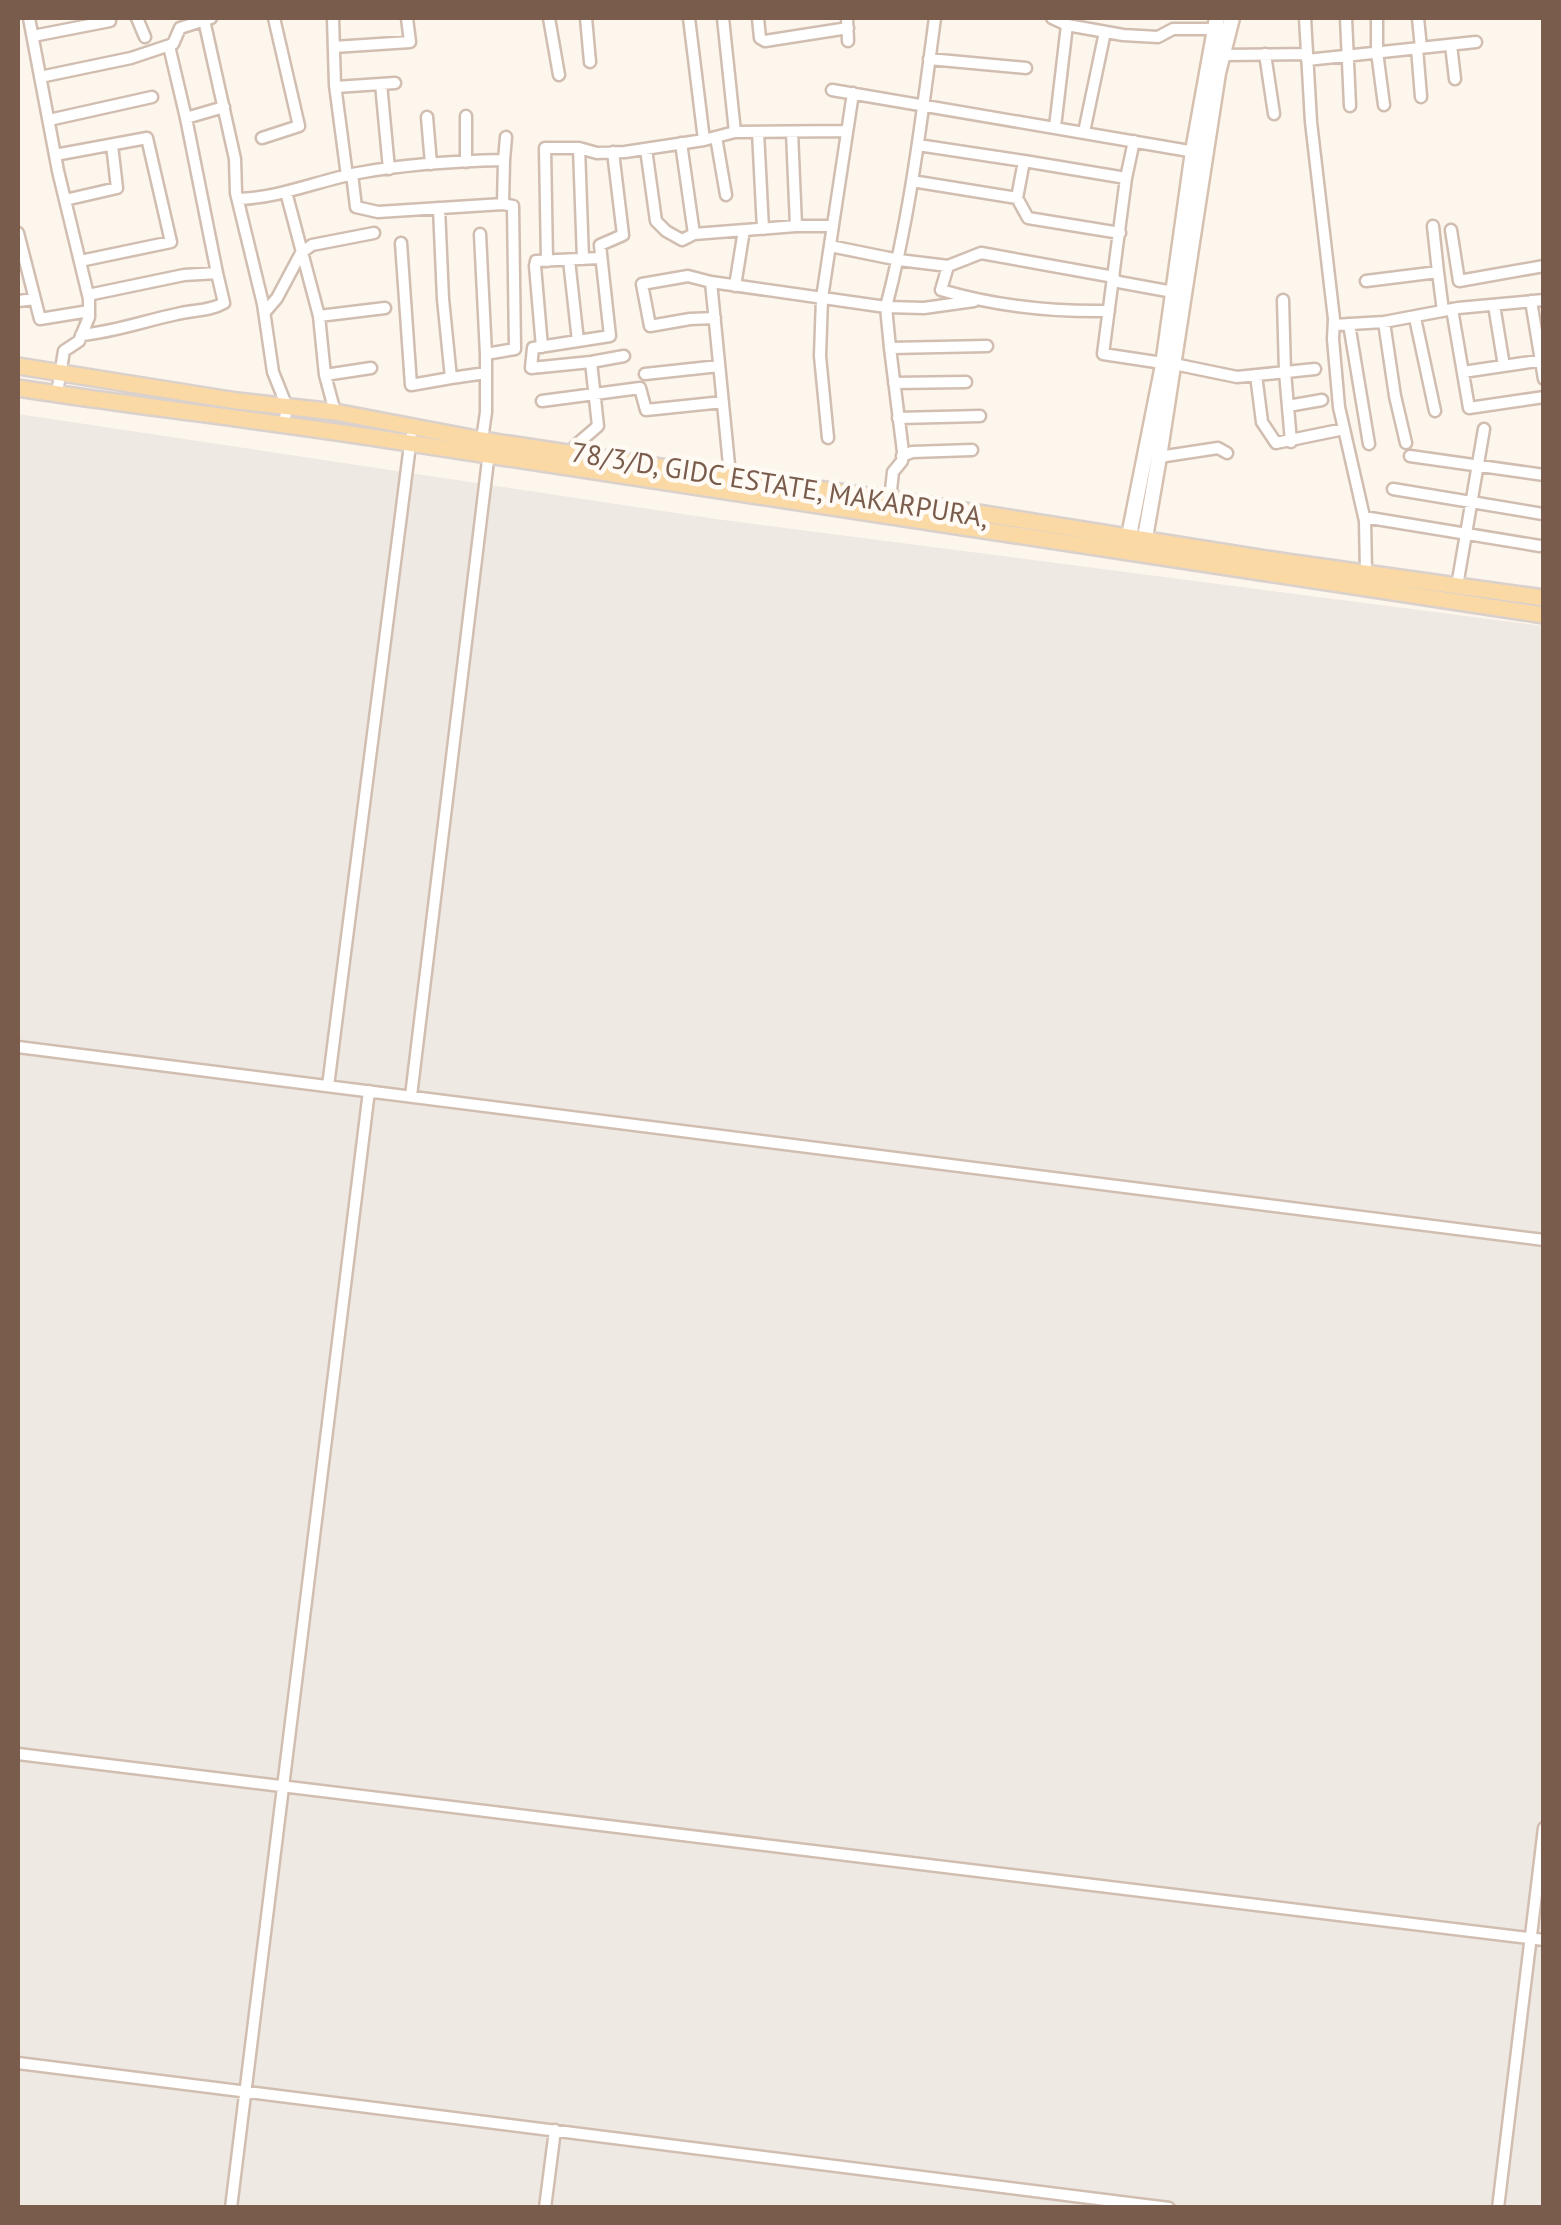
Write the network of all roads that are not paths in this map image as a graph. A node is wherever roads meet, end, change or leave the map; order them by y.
1 (30, 18) edge
2 (137, 18) edge
3 (274, 18) edge
4 (333, 18) edge
5 (407, 18) edge
6 (549, 18) edge
7 (586, 18) edge
8 (688, 18) edge
9 (723, 18) edge
10 (758, 18) edge
11 (934, 18) edge
12 (1052, 18) edge
13 (1232, 18) edge
14 (1306, 18) edge
15 (1346, 18) edge
16 (1377, 18) edge
17 (1418, 18) edge
18 (208, 19) edge
19 (110, 22) dead end
20 (178, 23) edge
21 (847, 23) edge
22 (1216, 23) edge
23 (1066, 24) junction
24 (1105, 32) junction
25 (33, 36) junction
26 (145, 37) dead end
27 (848, 41) dead end
28 (1476, 42) dead end
29 (1451, 45) junction
30 (169, 46) junction
31 (334, 47) junction
32 (1419, 48) junction
33 (1377, 52) junction
34 (1265, 54) junction
35 (1222, 55) junction
36 (1347, 56) junction
37 (1307, 57) junction
38 (929, 59) junction
39 (590, 62) dead end
40 (1026, 68) dead end
41 (559, 75) dead end
42 (40, 77) junction
43 (1454, 79) dead end
44 (395, 83) dead end
45 (381, 84) junction
46 (336, 87) junction
47 (832, 90) dead end
48 (853, 93) junction
49 (1421, 96) dead end
50 (152, 97) dead end
51 (923, 104) junction
52 (1384, 105) dead end
53 (224, 106) junction
54 (1350, 106) dead end
55 (1274, 114) dead end
56 (466, 116) dead end
57 (427, 117) dead end
58 (186, 118) junction
59 (49, 120) junction
60 (1055, 127) junction
61 (848, 131) junction
62 (735, 132) junction
63 (758, 132) junction
64 (792, 132) junction
65 (1084, 132) junction
66 (506, 136) dead end
67 (716, 137) junction
68 (262, 138) dead end
69 (704, 140) junction
70 (1134, 141) junction
71 (681, 143) junction
72 (112, 145) junction
73 (918, 145) junction
74 (579, 148) junction
75 (646, 149) junction
76 (614, 152) junction
77 (1199, 152) junction
78 (56, 155) junction
79 (504, 160) junction
80 (1024, 161) junction
81 (466, 162) junction
82 (430, 164) junction
83 (390, 169) junction
84 (349, 175) junction
85 (1126, 178) junction
86 (912, 182) junction
87 (286, 192) junction
88 (726, 194) dead end
89 (1016, 198) junction
90 (238, 199) junction
91 (66, 200) junction
92 (503, 204) junction
93 (438, 208) junction
94 (796, 226) junction
95 (833, 226) junction
96 (1432, 226) dead end
97 (764, 229) junction
98 (744, 230) junction
99 (1451, 230) dead end
100 (1120, 232) junction
101 (374, 233) dead end
102 (18, 234) edge
103 (480, 234) dead end
104 (694, 234) junction
105 (401, 243) dead end
106 (830, 246) junction
107 (301, 253) junction
108 (600, 258) junction
109 (583, 259) junction
110 (570, 260) junction
111 (898, 260) junction
112 (80, 261) junction
113 (547, 261) junction
114 (948, 266) junction
115 (1544, 266) edge
116 (217, 272) junction
117 (1438, 272) junction
118 (1114, 279) junction
119 (1366, 281) dead end
120 (711, 282) junction
121 (735, 286) junction
122 (1173, 292) junction
123 (88, 296) junction
124 (822, 298) junction
125 (35, 299) junction
126 (983, 300) junction
127 (1283, 300) dead end
128 (1544, 300) edge
129 (18, 301) edge
130 (1531, 302) junction
131 (1494, 304) junction
132 (886, 307) junction
133 (386, 308) dead end
134 (1447, 310) junction
135 (88, 311) junction
136 (1109, 311) junction
137 (264, 312) junction
138 (320, 316) junction
139 (715, 318) junction
140 (1414, 318) junction
141 (1384, 322) junction
142 (1334, 324) junction
143 (1348, 324) junction
144 (81, 335) junction
145 (578, 341) junction
146 (542, 346) junction
147 (987, 346) dead end
148 (890, 348) junction
149 (486, 354) junction
150 (624, 356) dead end
151 (1542, 360) edge
152 (591, 362) junction
153 (18, 366) edge
154 (720, 366) junction
155 (1170, 366) junction
156 (1504, 366) junction
157 (371, 368) dead end
158 (1315, 369) dead end
159 (1285, 372) junction
160 (1463, 372) junction
161 (62, 373) junction
162 (324, 374) junction
163 (486, 374) junction
164 (646, 374) dead end
165 (1256, 376) junction
166 (451, 378) junction
167 (1544, 379) edge
168 (966, 382) dead end
169 (894, 383) junction
170 (18, 388) edge
171 (57, 393) junction
172 (594, 394) junction
173 (1544, 397) edge
174 (1322, 400) dead end
175 (542, 401) dead end
176 (723, 402) junction
177 (1288, 406) junction
178 (287, 407) junction
179 (1435, 411) dead end
180 (335, 412) junction
181 (980, 416) dead end
182 (898, 418) junction
183 (284, 424) junction
184 (1344, 429) junction
185 (1484, 430) dead end
186 (411, 435) junction
187 (828, 438) dead end
188 (1291, 442) junction
189 (1406, 443) dead end
190 (1368, 444) dead end
191 (487, 446) junction
192 (972, 450) dead end
193 (571, 453) junction
194 (1227, 453) dead end
195 (902, 456) junction
196 (1410, 456) dead end
197 (1159, 458) junction
198 (1478, 464) junction
199 (1544, 475) edge
200 (730, 476) junction
201 (1393, 488) dead end
202 (890, 499) junction
203 (1472, 502) junction
204 (1543, 514) edge
205 (1364, 518) junction
206 (1466, 534) junction
207 (1135, 545) junction
208 (1540, 546) dead end
209 (1366, 572) junction
210 (1457, 586) junction
211 (1544, 598) edge
212 (1544, 615) edge
213 (18, 1047) edge
214 (328, 1086) junction
215 (369, 1091) junction
216 (411, 1096) junction
217 (1544, 1240) edge
218 (18, 1754) edge
219 (282, 1786) junction
220 (1544, 1828) edge
221 (1531, 1939) junction
222 (1544, 1940) edge
223 (18, 2063) edge
224 (245, 2091) junction
225 (555, 2130) junction
226 (231, 2208) edge
227 (544, 2208) edge
228 (1169, 2208) edge
229 (1498, 2208) edge

1 - 25 street
2 - 26 street
3 - 68 street
4 - 31 street
5 - 31 street
6 - 41 street
7 - 39 street
8 - 69 street
9 - 62 street
10 - 21 street
11 - 38 street
12 - 23 street
13 - 35 street
14 - 37 street
15 - 36 street
16 - 33 street
17 - 32 street
18 - 20 street
18 - 53 street
19 - 25 street
20 - 30 street
21 - 27 street
22 - 24 street
22 - 77 street
23 - 24 street
23 - 60 street
24 - 65 street
25 - 42 street
28 - 29 street
29 - 32 street
29 - 43 street
30 - 42 street
30 - 58 street
31 - 46 street
32 - 33 street
32 - 49 street
33 - 36 street
33 - 52 street
34 - 35 street
34 - 37 street
34 - 55 street
35 - 77 street
36 - 37 street
36 - 54 street
37 - 142 street
38 - 40 street
38 - 51 street
42 - 59 street
44 - 45 street
45 - 46 street
45 - 83 street
46 - 84 street
47 - 48 street
48 - 51 street
48 - 61 street
50 - 59 street
51 - 60 street
51 - 73 street
53 - 58 street
53 - 90 street
56 - 81 street
57 - 82 street
58 - 116 street
59 - 78 street
60 - 65 street
61 - 64 street
61 - 95 street
62 - 63 street
62 - 67 street
63 - 64 street
63 - 97 street
64 - 94 street
65 - 70 street
66 - 79 street
67 - 69 street
67 - 88 street
69 - 71 street
70 - 77 street
70 - 85 street
71 - 75 street
71 - 104 street
72 - 78 street
72 - 91 street
72 - 112 street
73 - 80 street
73 - 86 street
74 - 76 street
74 - 109 street
74 - 113 street
75 - 76 street
75 - 104 street
76 - 108 street
77 - 122 street
77 - 155 street
78 - 91 street
79 - 81 street
79 - 92 street
80 - 85 street
80 - 89 street
81 - 82 street
82 - 83 street
83 - 84 street
84 - 87 street
84 - 93 street
85 - 100 street
86 - 89 street
86 - 111 street
87 - 90 street
87 - 107 street
89 - 100 street
90 - 137 street
91 - 112 street
92 - 93 street
92 - 149 street
93 - 166 street
94 - 95 street
94 - 97 street
95 - 106 street
96 - 117 street
97 - 98 street
98 - 104 street
98 - 121 street
99 - 115 street
100 - 118 street
101 - 107 street
102 - 125 street
103 - 149 street
105 - 166 street
106 - 111 street
106 - 124 street
107 - 137 street
107 - 138 street
108 - 109 street
108 - 145 street
109 - 110 street
110 - 113 street
110 - 145 street
111 - 114 street
111 - 132 street
112 - 123 street
113 - 146 street
114 - 118 street
114 - 126 street
116 - 123 street
116 - 144 street
117 - 119 street
117 - 134 street
118 - 122 street
118 - 136 street
120 - 121 street
120 - 139 street
120 - 139 street
121 - 124 street
122 - 155 street
123 - 135 street
124 - 132 street
124 - 187 street
125 - 129 street
125 - 135 street
126 - 132 street
126 - 136 street
127 - 159 street
128 - 130 street
130 - 131 street
130 - 151 street
131 - 134 street
131 - 156 street
132 - 148 street
133 - 138 street
134 - 140 street
134 - 160 street
135 - 144 street
136 - 155 street
137 - 178 street
138 - 162 street
139 - 154 street
140 - 141 street
140 - 179 street
141 - 143 street
141 - 189 street
142 - 143 street
142 - 184 street
143 - 190 street
144 - 161 street
145 - 146 street
146 - 152 street
147 - 148 street
148 - 169 street
149 - 163 street
150 - 152 street
151 - 156 street
151 - 167 street
152 - 172 street
153 - 161 main road, 78/3/D, GIDC ESTATE, MAKARPURA,
154 - 164 street
154 - 176 street
155 - 165 street
155 - 197 street
155 - 207 street
156 - 160 street
157 - 162 street
158 - 159 street
159 - 165 street
159 - 177 street
160 - 173 street
161 - 171 street
161 - 178 main road, 78/3/D, GIDC ESTATE, MAKARPURA,
162 - 180 street
163 - 166 street
163 - 191 street
165 - 188 street
168 - 169 street
169 - 182 street
170 - 171 main road, 78/3/D, GIDC ESTATE, MAKARPURA,
171 - 183 main road, 78/3/D, GIDC ESTATE, MAKARPURA,
172 - 175 street
172 - 176 street
172 - 193 street
174 - 177 street
176 - 200 street
177 - 188 street
178 - 180 main road, 78/3/D, GIDC ESTATE, MAKARPURA,
178 - 183 street
180 - 186 main road, 78/3/D, GIDC ESTATE, MAKARPURA,
181 - 182 street
182 - 195 street
183 - 186 main road, 78/3/D, GIDC ESTATE, MAKARPURA,
184 - 188 street
184 - 205 street
185 - 198 street
186 - 191 main road, 78/3/D, GIDC ESTATE, MAKARPURA,
186 - 214 street
191 - 193 main road, 78/3/D, GIDC ESTATE, MAKARPURA,
191 - 207 main road, 78/3/D, GIDC ESTATE, MAKARPURA,
191 - 216 street
192 - 195 street
193 - 200 main road, 78/3/D, GIDC ESTATE, MAKARPURA,
194 - 197 street
195 - 202 street
196 - 198 street
197 - 207 street
198 - 199 street
198 - 203 street
200 - 202 main road, 78/3/D, GIDC ESTATE, MAKARPURA,
201 - 203 street
202 - 207 main road, 78/3/D, GIDC ESTATE, MAKARPURA,
203 - 204 street
203 - 206 street
205 - 206 street
205 - 209 street
206 - 208 street
206 - 210 street
207 - 209 main road, 78/3/D, GIDC ESTATE, MAKARPURA,
207 - 212 main road, 78/3/D, GIDC ESTATE, MAKARPURA,
209 - 210 main road, 78/3/D, GIDC ESTATE, MAKARPURA,
210 - 211 main road, 78/3/D, GIDC ESTATE, MAKARPURA,
213 - 214 street
214 - 215 street
215 - 216 street
215 - 219 street
216 - 217 street
218 - 219 street
219 - 221 street
219 - 224 street
220 - 221 street
221 - 222 street
221 - 229 street
223 - 224 street
224 - 225 street
224 - 226 street
225 - 227 street
225 - 228 street

